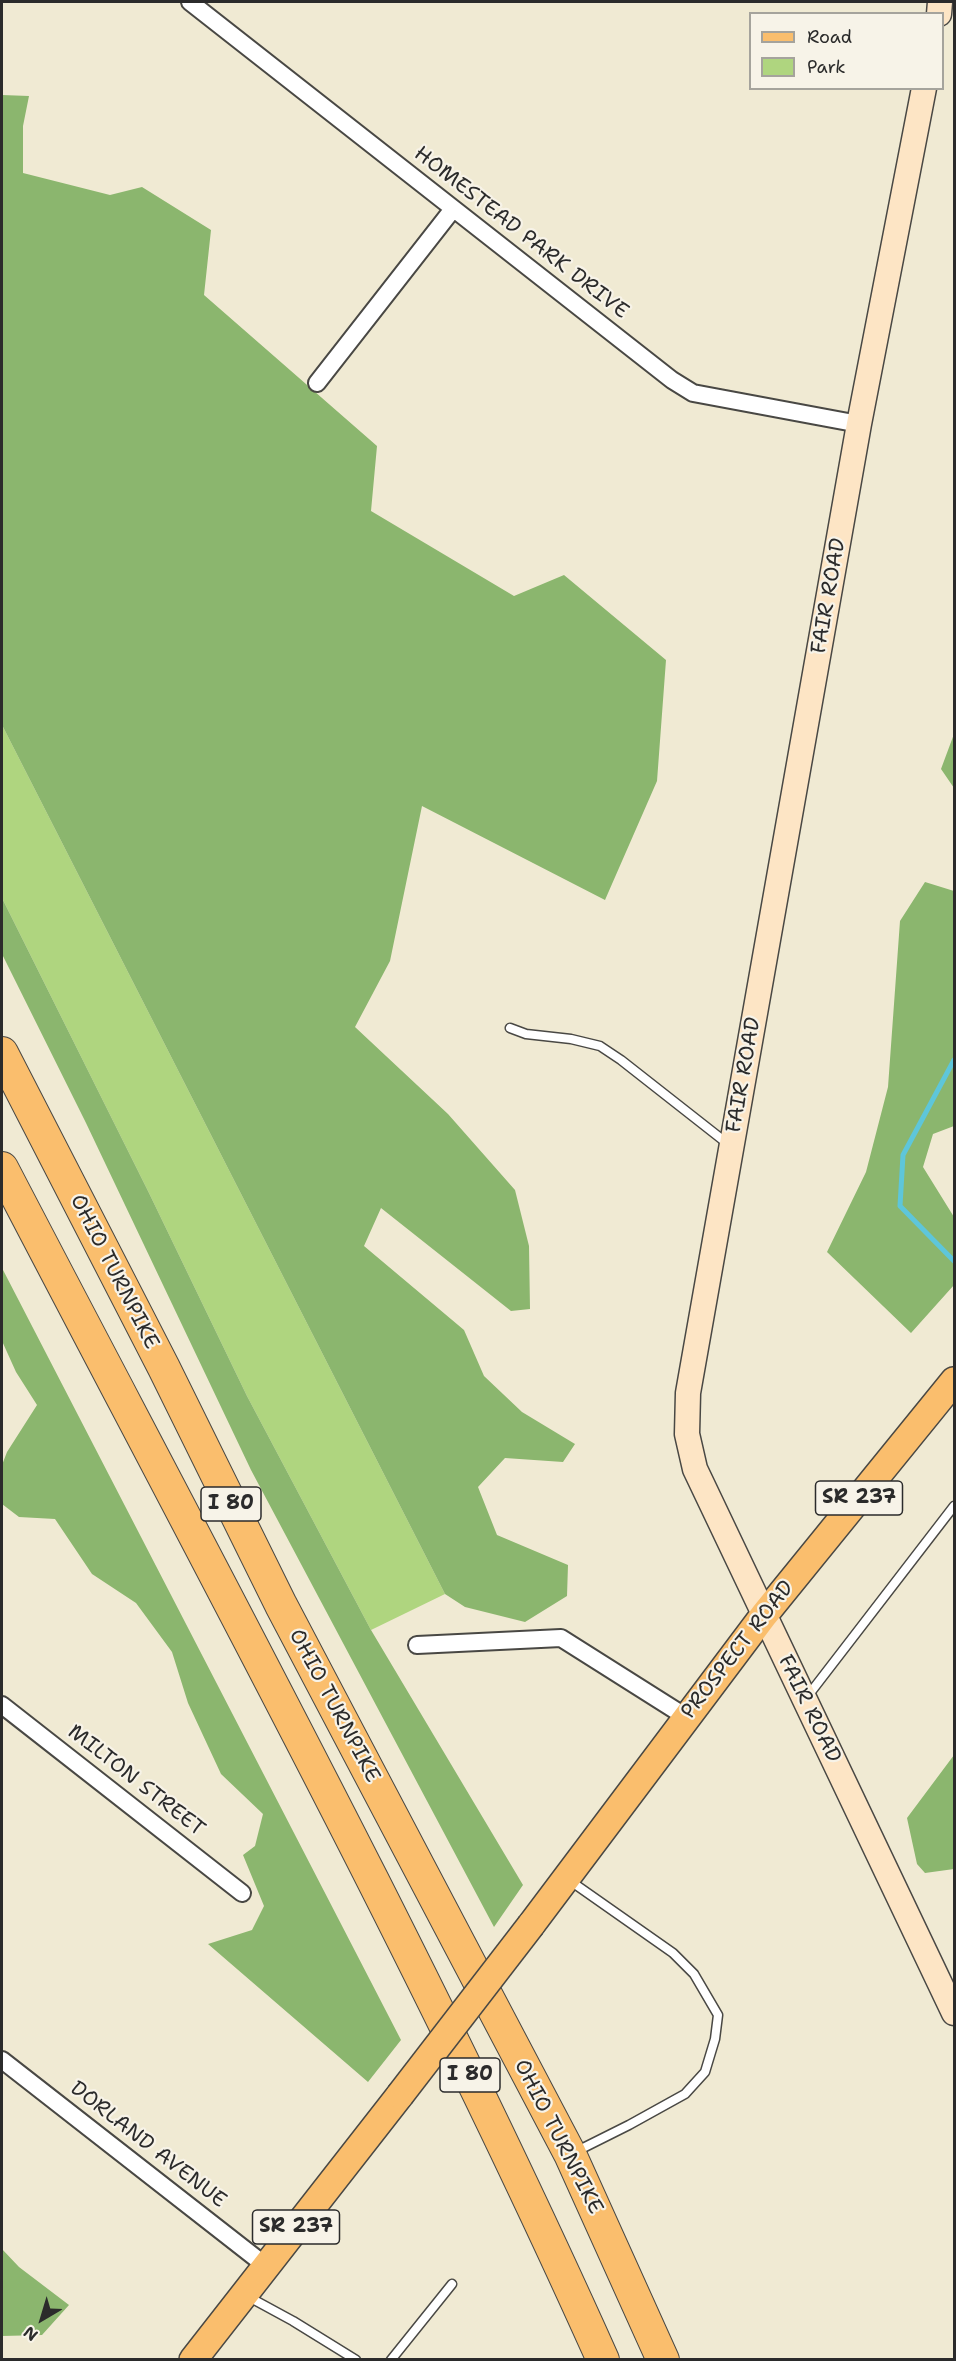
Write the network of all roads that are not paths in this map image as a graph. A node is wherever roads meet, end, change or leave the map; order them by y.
1 (190, 2) edge
2 (924, 90) edge
3 (453, 209) junction
4 (317, 383) dead end
5 (859, 424) junction
6 (510, 1028) dead end
7 (2, 1053) edge
8 (731, 1146) junction
9 (2, 1168) edge
10 (953, 1387) edge
11 (953, 1508) edge
12 (764, 1615) junction
13 (417, 1645) dead end
14 (805, 1700) junction
15 (2, 1705) edge
16 (686, 1717) junction
17 (566, 1878) junction
18 (242, 1893) dead end
19 (954, 2013) edge
20 (2, 2060) edge
21 (570, 2154) junction
22 (266, 2266) junction
23 (452, 2284) dead end
24 (244, 2294) junction
25 (193, 2360) edge
26 (356, 2360) edge
27 (391, 2360) edge
28 (603, 2360) edge
29 (663, 2360) edge

1 - 3 street, HOMESTEAD PARK DRIVE
2 - 5 street, FAIR ROAD
3 - 4 street
3 - 5 street, HOMESTEAD PARK DRIVE
5 - 8 street, FAIR ROAD
6 - 8 lane
7 - 21 highway, OHIO TURNPIKE / I 80
8 - 12 street, FAIR ROAD
9 - 28 highway, I 80
10 - 12 main road, PROSPECT ROAD / SR 237
11 - 14 lane
12 - 14 street, FAIR ROAD
12 - 16 main road, PROSPECT ROAD / SR 237
13 - 16 street
14 - 19 street, FAIR ROAD
15 - 18 street, MILTON STREET
16 - 17 main road, PROSPECT ROAD / SR 237
17 - 21 lane
17 - 22 main road, PROSPECT ROAD / SR 237, bridge
20 - 22 street, DORLAND AVENUE
21 - 29 highway, OHIO TURNPIKE / I 80
22 - 24 main road, SR 237
23 - 27 lane
24 - 25 main road, SR 237
24 - 26 lane

